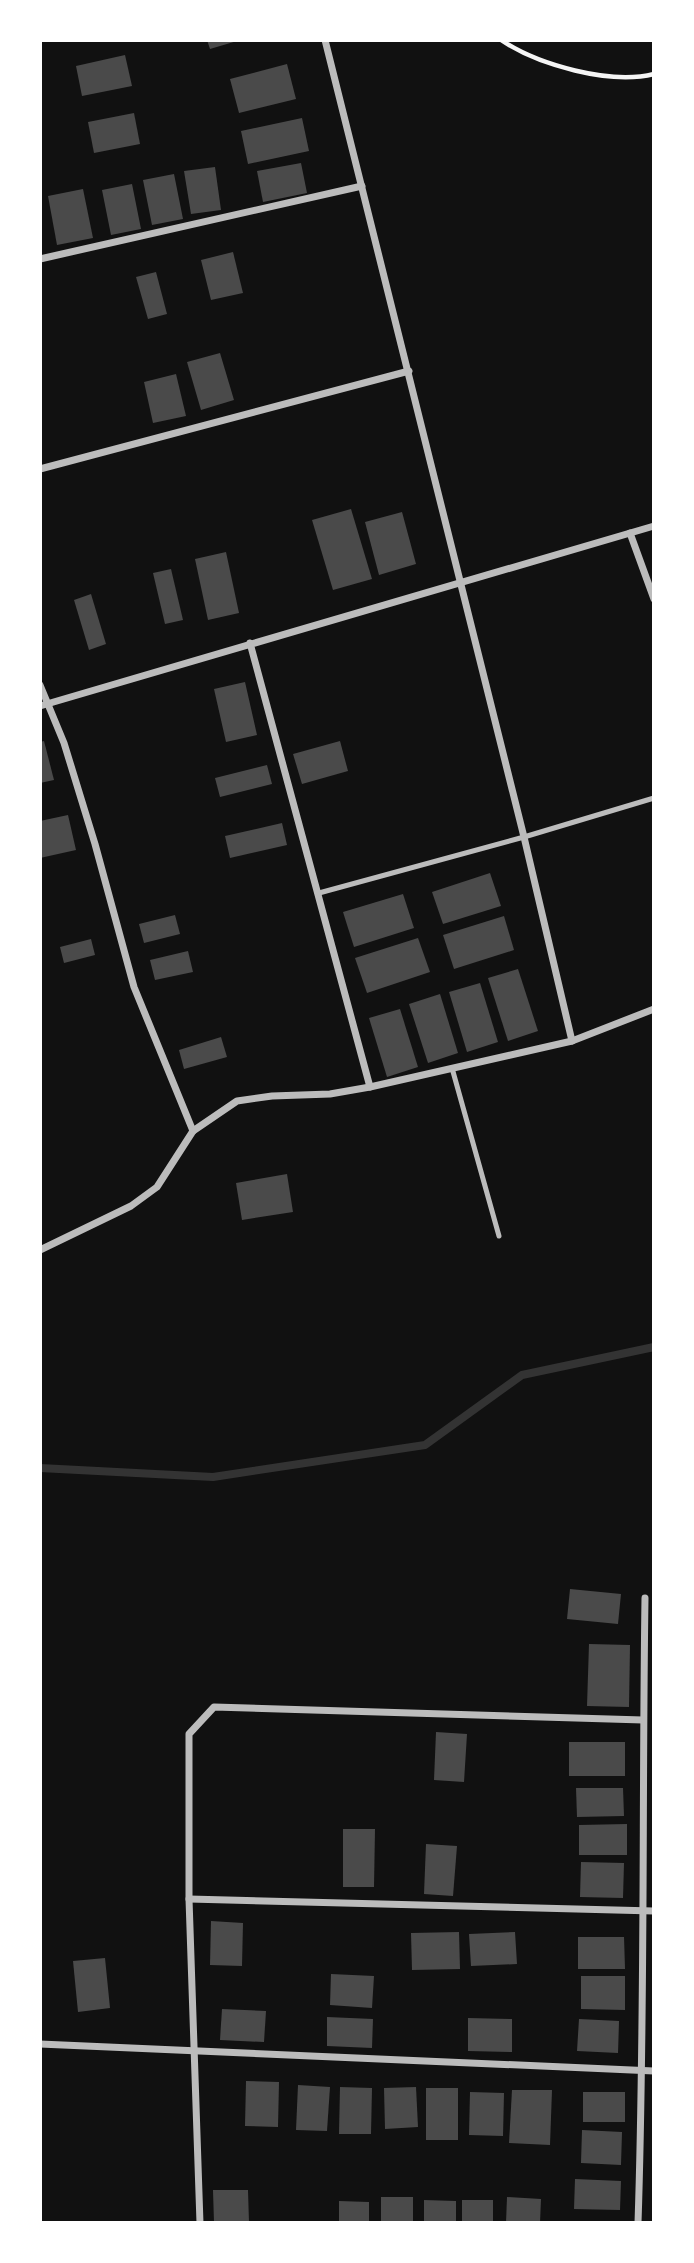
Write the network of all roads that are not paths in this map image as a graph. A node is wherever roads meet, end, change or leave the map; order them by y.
1 (325, 40) edge
2 (362, 186) junction
3 (40, 259) edge
4 (409, 371) junction
5 (40, 469) edge
6 (654, 526) edge
7 (630, 533) junction
8 (459, 583) junction
9 (654, 599) edge
10 (250, 643) junction
11 (40, 685) edge
12 (43, 705) edge
13 (654, 798) edge
14 (524, 837) junction
15 (319, 893) junction
16 (654, 1009) edge
17 (572, 1041) junction
18 (452, 1068) junction
19 (370, 1087) junction
20 (193, 1130) junction
21 (499, 1236) dead end
22 (40, 1250) edge
23 (645, 1598) dead end
24 (643, 1720) junction
25 (190, 1899) junction
26 (641, 1910) junction
27 (654, 1911) edge
28 (40, 2044) edge
29 (193, 2051) junction
30 (643, 2071) junction
31 (654, 2071) edge
32 (200, 2223) edge
33 (638, 2223) edge

1 - 2 street
2 - 3 street
2 - 4 street
4 - 5 street
4 - 8 street
6 - 7 street
7 - 8 street
7 - 9 street
8 - 10 street
8 - 14 street
10 - 12 street
10 - 15 street
11 - 12 street
12 - 20 street
13 - 14 lane
14 - 15 lane
14 - 17 street
15 - 19 street
16 - 17 street
17 - 18 street
18 - 19 street
18 - 21 lane
19 - 20 street
20 - 22 street
23 - 24 street
24 - 25 street
24 - 26 street
25 - 26 street
25 - 29 street
26 - 27 street
26 - 30 street
28 - 29 street
29 - 30 street
29 - 32 street
30 - 31 street
30 - 33 street

